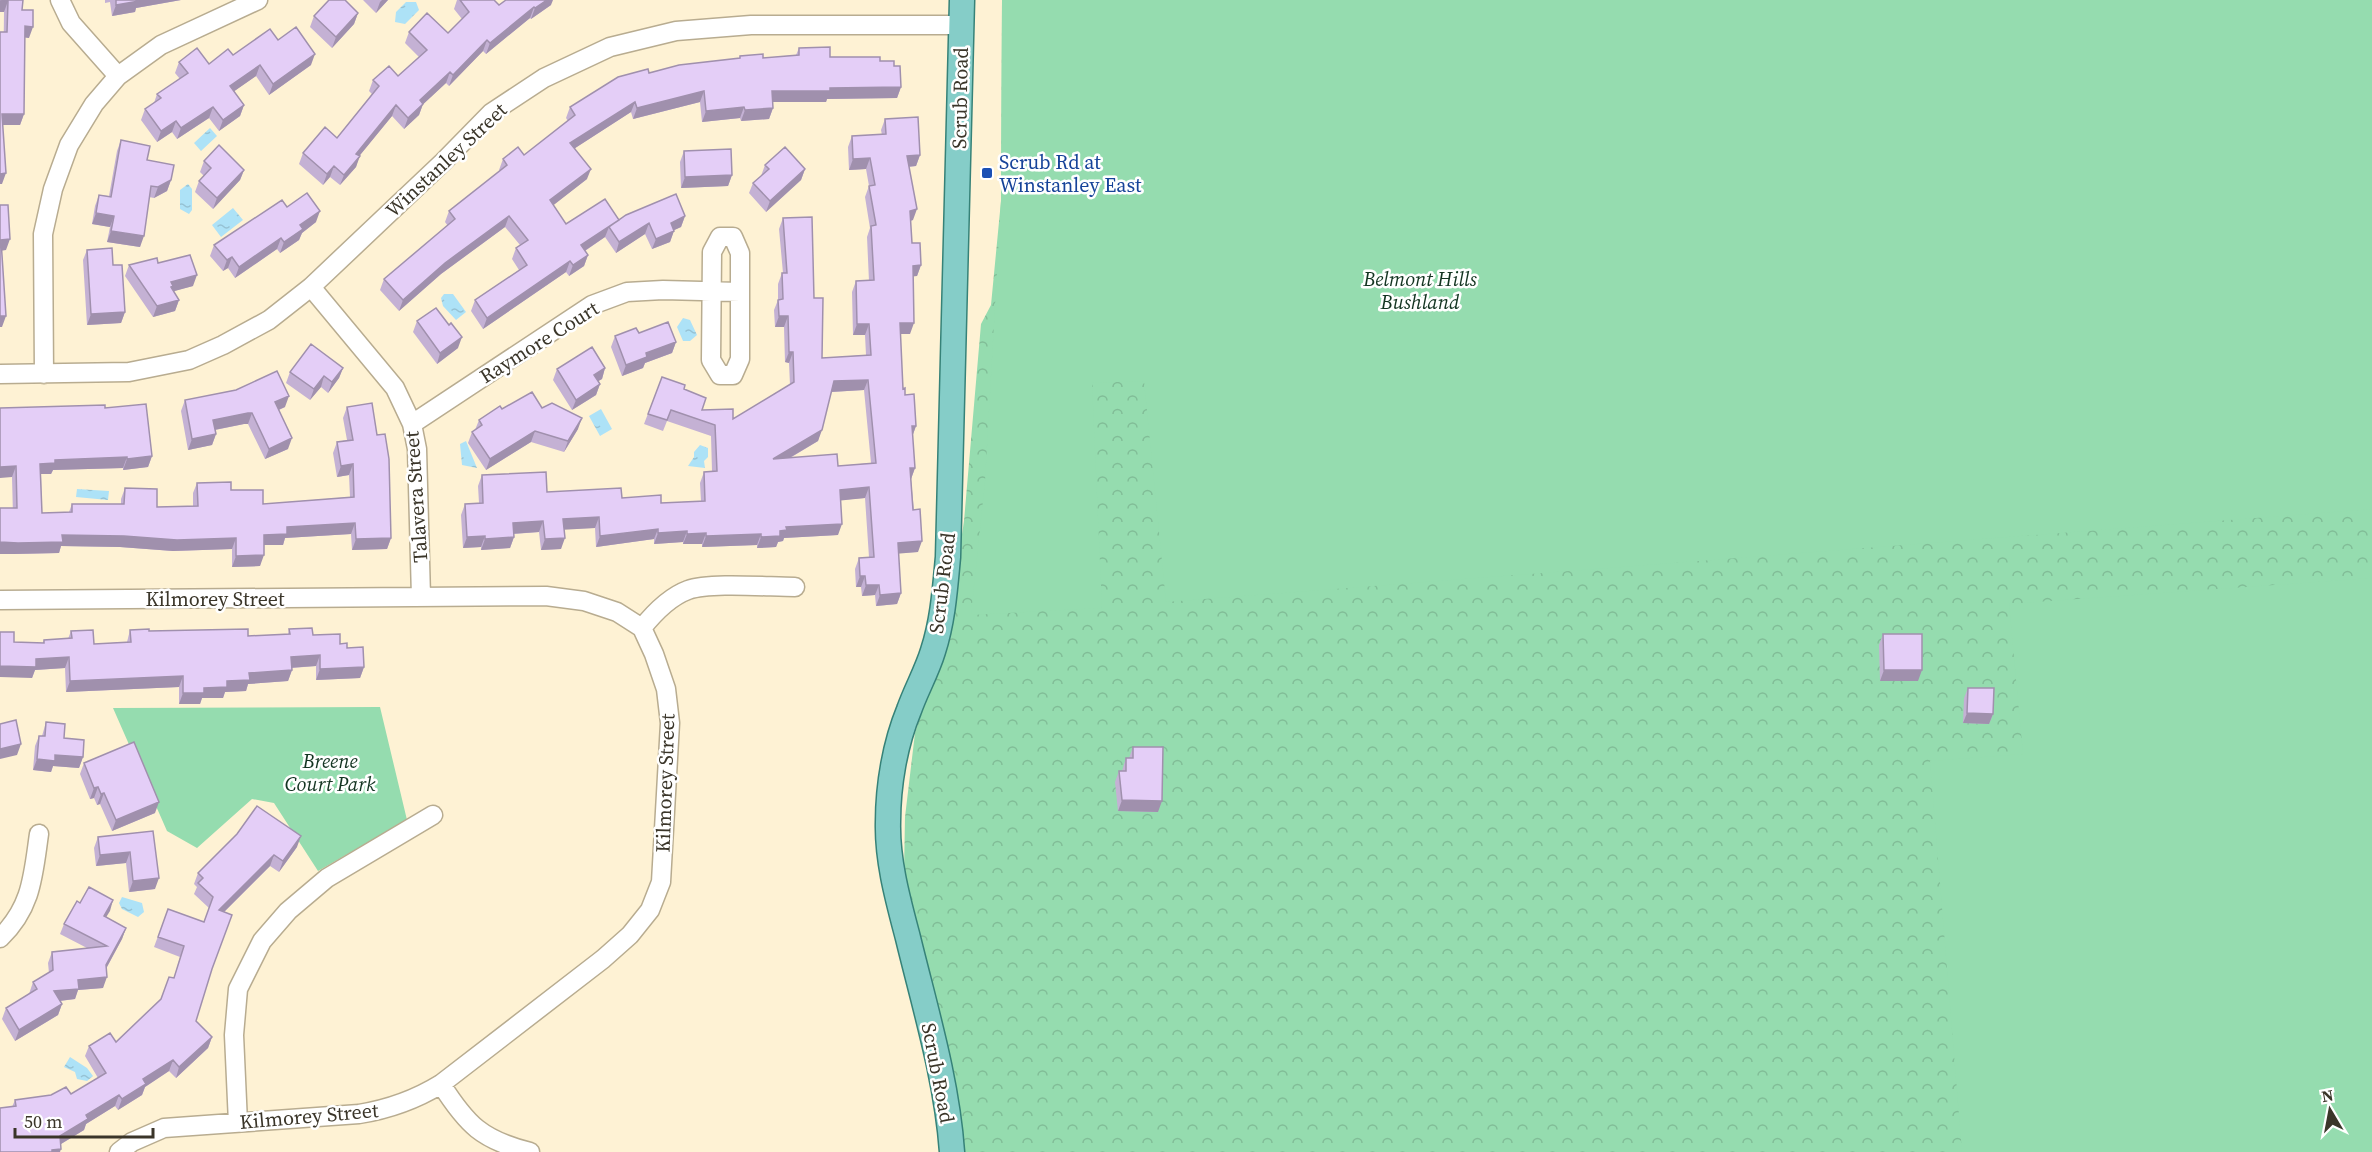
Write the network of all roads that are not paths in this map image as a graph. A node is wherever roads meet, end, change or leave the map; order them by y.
1 (60, 0) edge
2 (258, 0) edge
3 (962, 0) edge
4 (962, 25) junction
5 (118, 76) junction
6 (311, 287) junction
7 (712, 291) junction
8 (740, 292) junction
9 (0, 374) edge
10 (44, 374) junction
11 (412, 424) junction
12 (795, 587) dead end
13 (421, 597) junction
14 (0, 600) edge
15 (642, 628) junction
16 (433, 815) dead end
17 (39, 834) dead end
18 (0, 938) edge
19 (441, 1084) junction
20 (238, 1123) junction
21 (119, 1152) edge
22 (530, 1152) edge
23 (952, 1152) edge

1 - 5 street
2 - 5 street
3 - 4 main road, Scrub Road
4 - 6 street, Winstanley Street
4 - 23 main road, Scrub Road
5 - 10 street
6 - 10 street, Winstanley Street
6 - 11 street, Talavera Street
7 - 8 street, Raymore Court
7 - 8 street
7 - 8 street
7 - 11 street, Raymore Court
9 - 10 street, Winstanley Street
11 - 13 street, Talavera Street
12 - 15 street
13 - 14 street, Kilmorey Street
13 - 15 street, Kilmorey Street
15 - 19 street, Kilmorey Street
16 - 20 street
17 - 18 street
19 - 20 street, Kilmorey Street
19 - 22 street
20 - 21 street, Kilmorey Street

